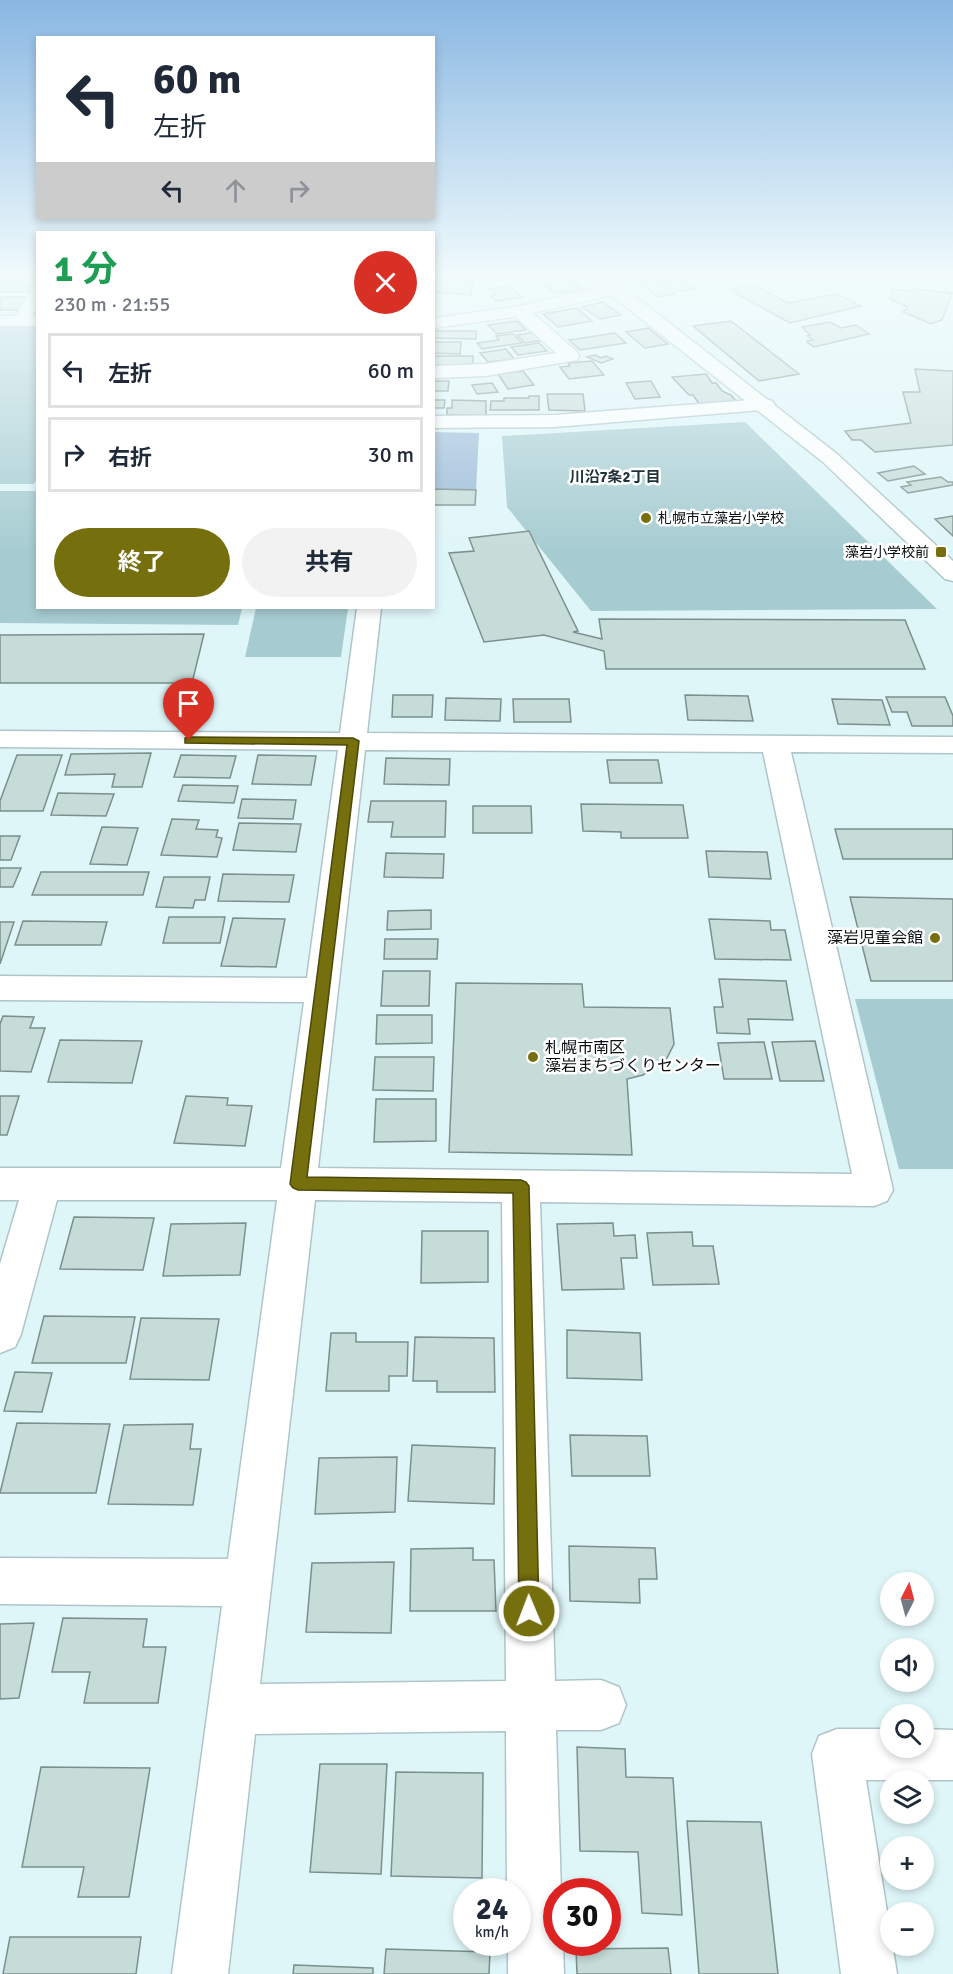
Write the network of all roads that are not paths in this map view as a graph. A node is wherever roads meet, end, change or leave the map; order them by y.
1 (496, 368) edge
2 (717, 368) edge
3 (435, 372) edge
4 (765, 405) junction
5 (435, 422) edge
6 (953, 574) edge
7 (369, 609) edge
8 (0, 739) edge
9 (353, 741) junction
10 (776, 744) junction
11 (953, 745) edge
12 (0, 988) edge
13 (322, 990) junction
14 (0, 1184) edge
15 (42, 1184) junction
16 (298, 1184) junction
17 (521, 1186) junction
18 (0, 1334) edge
19 (0, 1581) edge
20 (248, 1583) junction
21 (531, 1705) junction
22 (601, 1705) dead end
23 (233, 1708) junction
24 (953, 1755) edge
25 (200, 1974) edge
26 (536, 1974) edge
27 (869, 1974) edge

1 - 3 street
2 - 4 street
4 - 5 street
4 - 6 street
7 - 9 street
8 - 9 street
9 - 10 street
9 - 13 street
10 - 11 street
10 - 17 street
12 - 13 street
13 - 16 street
14 - 15 street
15 - 16 street
15 - 18 street
16 - 17 street
16 - 20 street
17 - 21 street
19 - 20 street
20 - 23 street
21 - 22 street
21 - 23 street
21 - 26 street
23 - 25 street
24 - 27 street

